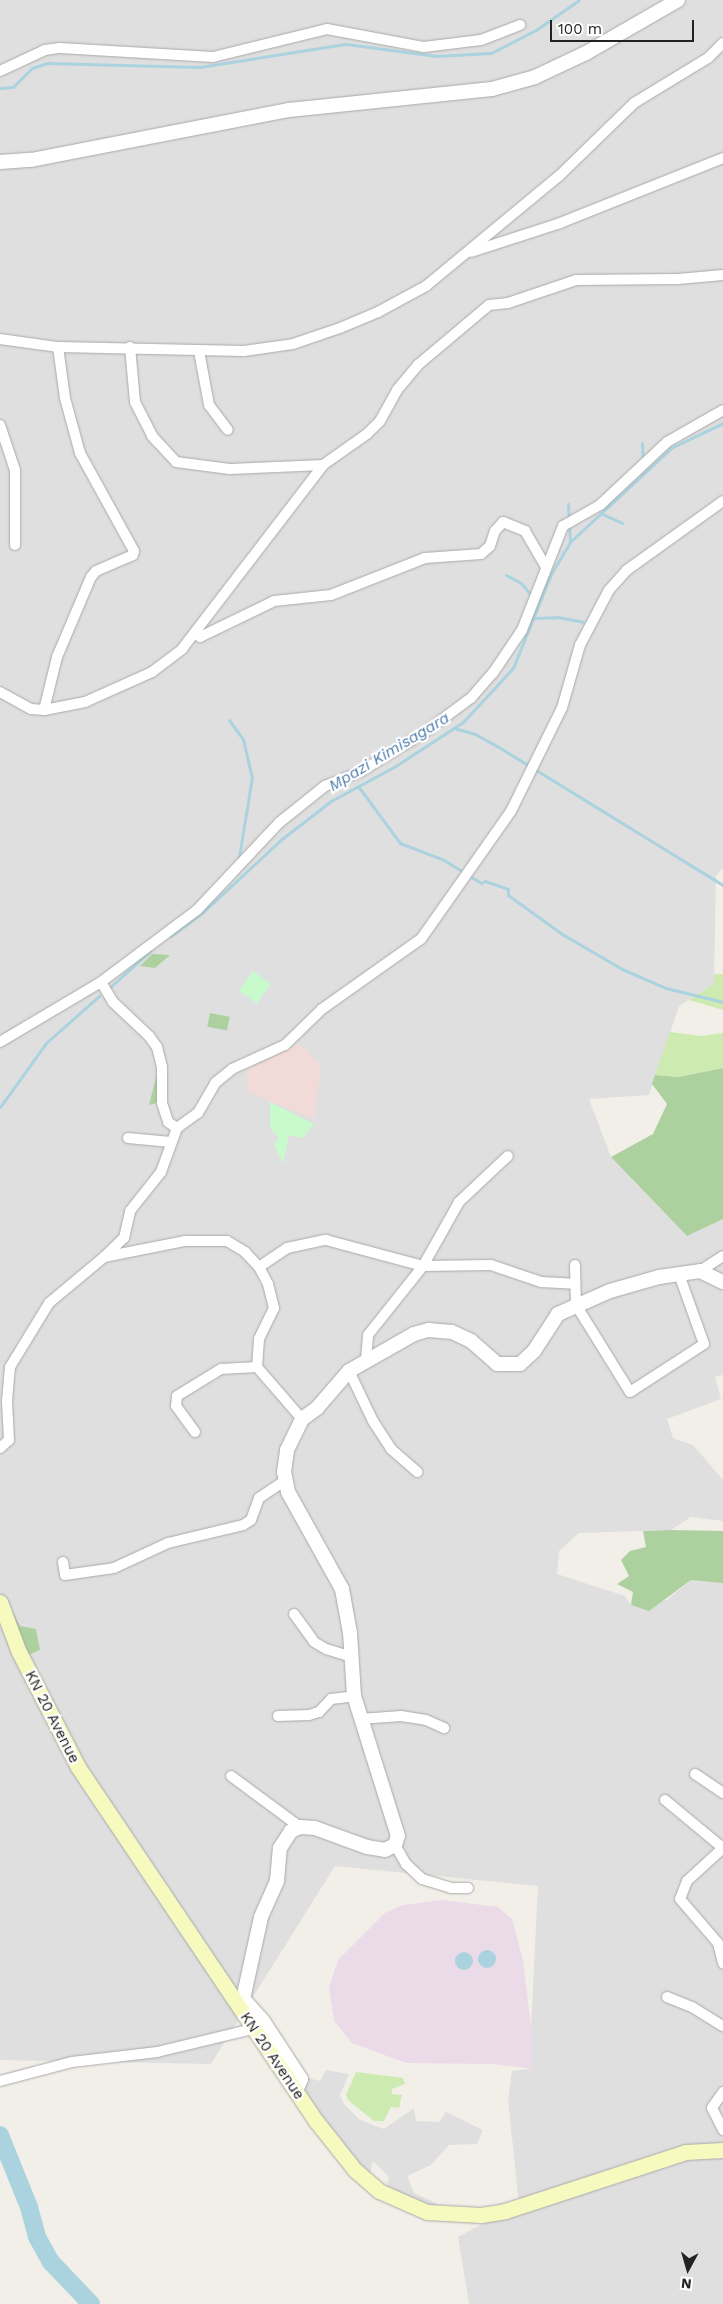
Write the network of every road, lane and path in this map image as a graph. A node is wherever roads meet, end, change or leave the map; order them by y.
1 (678, 0) edge
2 (520, 25) dead end
3 (723, 43) edge
4 (0, 71) edge
5 (723, 158) edge
6 (0, 162) edge
7 (468, 253) junction
8 (723, 274) edge
9 (0, 339) edge
10 (58, 347) junction
11 (130, 347) junction
12 (199, 351) junction
13 (723, 410) edge
14 (0, 425) edge
15 (228, 430) dead end
16 (323, 465) junction
17 (723, 500) edge
18 (15, 545) dead end
19 (546, 567) junction
20 (197, 633) junction
21 (0, 692) edge
22 (44, 710) junction
23 (101, 982) junction
24 (0, 1042) edge
25 (177, 1128) junction
26 (128, 1138) dead end
27 (171, 1142) junction
28 (508, 1156) dead end
29 (723, 1256) edge
30 (104, 1257) junction
31 (575, 1265) dead end
32 (423, 1266) junction
33 (259, 1267) junction
34 (700, 1271) junction
35 (679, 1274) junction
36 (723, 1282) edge
37 (574, 1284) junction
38 (576, 1305) junction
39 (366, 1359) junction
40 (257, 1367) junction
41 (349, 1372) junction
42 (302, 1419) junction
43 (195, 1432) dead end
44 (0, 1448) edge
45 (417, 1472) dead end
46 (286, 1480) junction
47 (63, 1562) dead end
48 (0, 1602) edge
49 (294, 1614) dead end
50 (352, 1657) junction
51 (354, 1696) junction
52 (278, 1716) dead end
53 (360, 1719) junction
54 (444, 1728) dead end
55 (696, 1774) dead end
56 (231, 1776) dead end
57 (723, 1792) edge
58 (665, 1800) dead end
59 (300, 1827) junction
60 (395, 1845) junction
61 (468, 1888) dead end
62 (723, 1963) edge
63 (667, 1997) dead end
64 (723, 2026) edge
65 (253, 2029) junction
66 (0, 2081) edge
67 (296, 2091) junction
68 (723, 2092) edge
69 (723, 2130) edge
70 (723, 2150) edge

1 - 6 street
2 - 4 street
3 - 7 street
5 - 7 street
7 - 12 street
8 - 16 street
9 - 10 street
10 - 11 street
10 - 22 street
11 - 12 street
11 - 16 street
12 - 15 street
13 - 19 street
14 - 18 street
16 - 20 street
17 - 25 street
19 - 20 street
19 - 23 street
20 - 22 street
21 - 22 street
23 - 24 street
23 - 25 street
25 - 27 street
26 - 27 street
27 - 30 street
28 - 32 street
29 - 34 street
30 - 33 street
30 - 44 street
31 - 37 street
32 - 33 street
32 - 37 street
32 - 39 street
33 - 40 street
34 - 35 street
34 - 36 street
35 - 38 street
35 - 38 street
37 - 38 street
38 - 39 street
39 - 41 street
40 - 42 street
40 - 43 street
41 - 42 street
41 - 45 street
42 - 46 street
46 - 47 street
46 - 50 street
48 - 65 main road, KN 20 Avenue
49 - 50 street
50 - 51 street
51 - 52 street
51 - 53 street
53 - 54 street
53 - 60 street
55 - 57 street
56 - 59 street
58 - 62 street
59 - 60 street
59 - 67 street
60 - 61 street
63 - 64 street
65 - 66 street
65 - 67 main road, KN 20 Avenue
67 - 70 main road, KN 20 Avenue
68 - 69 street

